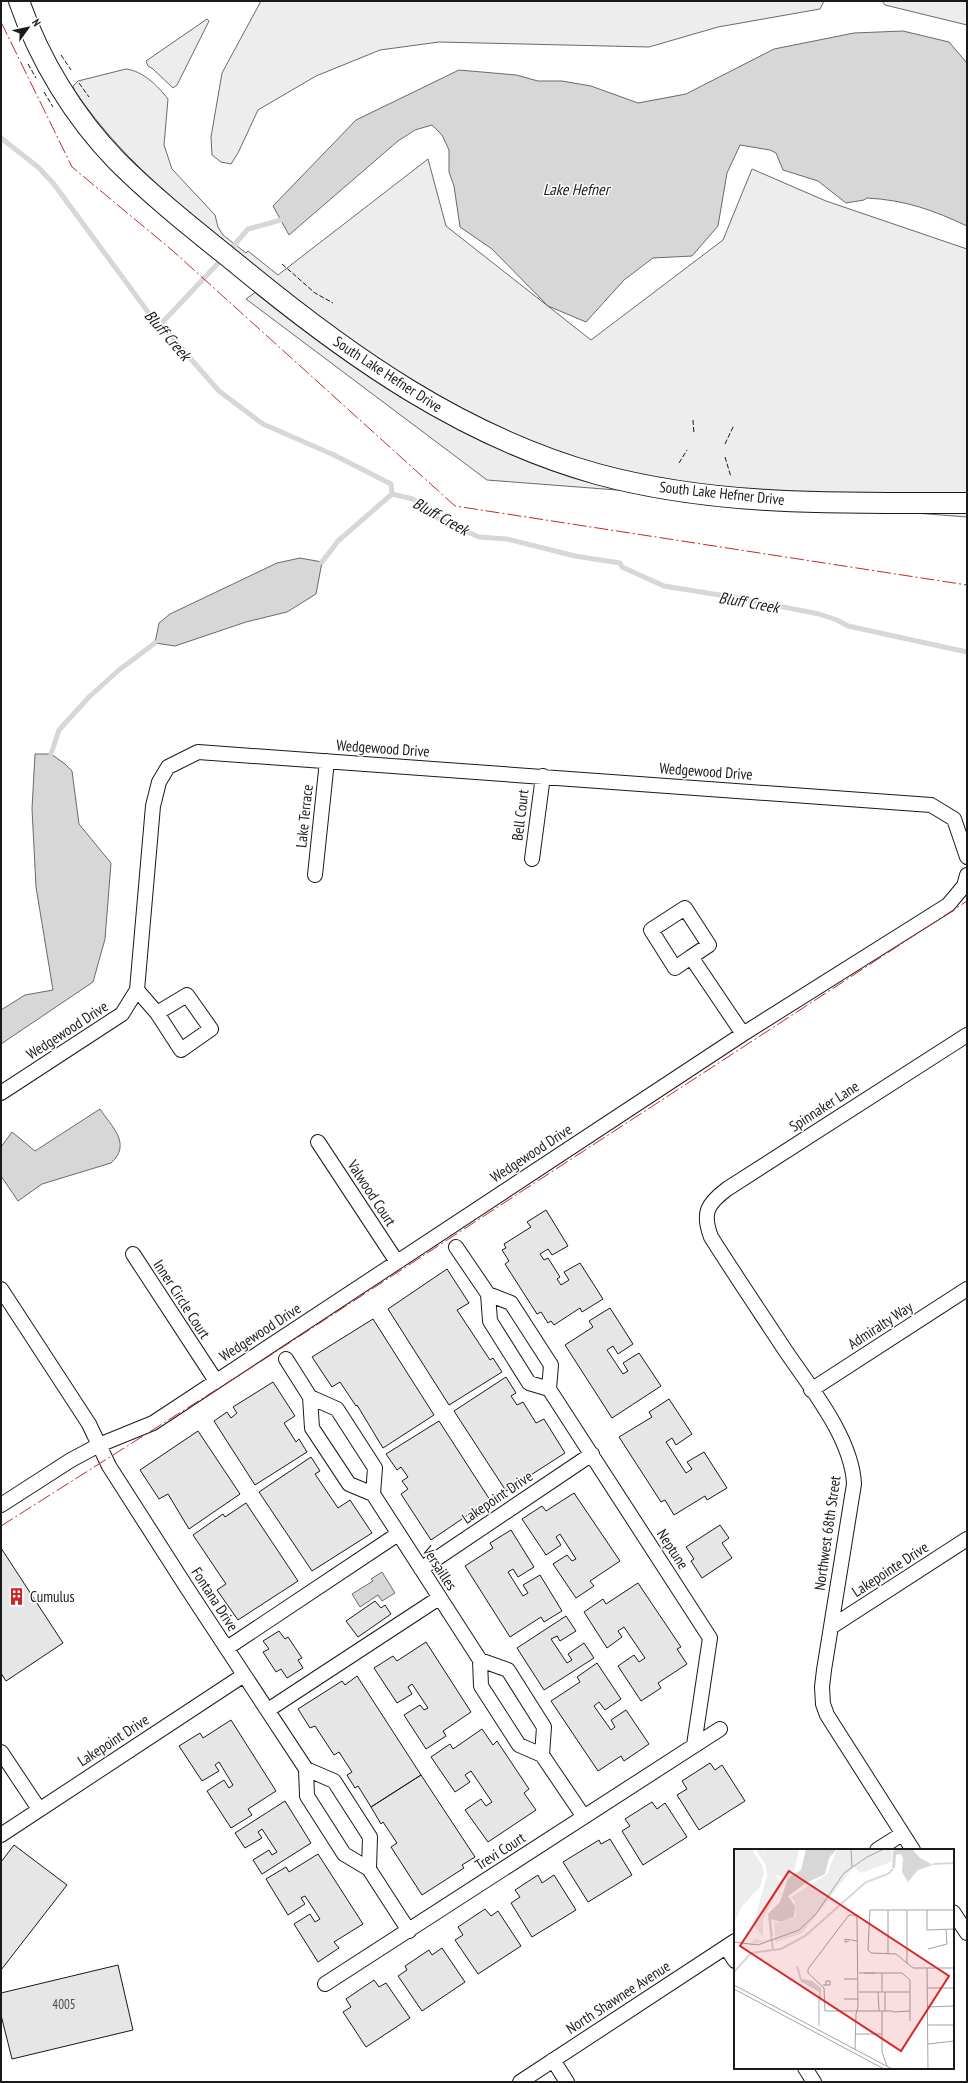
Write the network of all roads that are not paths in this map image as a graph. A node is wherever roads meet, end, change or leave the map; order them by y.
1 (19, 1) edge
2 (967, 503) edge
3 (327, 761) junction
4 (543, 776) junction
5 (967, 857) edge
6 (532, 859) dead end
7 (967, 874) edge
8 (315, 875) dead end
9 (691, 958) dead end
10 (137, 990) junction
11 (157, 1014) dead end
12 (743, 1034) junction
13 (967, 1035) edge
14 (1, 1093) edge
15 (318, 1142) dead end
16 (706, 1213) joint
17 (456, 1247) dead end
18 (133, 1254) dead end
19 (397, 1262) junction
20 (967, 1289) edge
21 (1, 1290) edge
22 (488, 1294) junction
23 (286, 1359) dead end
24 (216, 1381) junction
25 (549, 1389) junction
26 (812, 1390) junction
27 (310, 1397) junction
28 (99, 1445) junction
29 (592, 1454) junction
30 (373, 1494) junction
31 (1, 1505) edge
32 (398, 1534) junction
33 (967, 1539) edge
34 (421, 1569) junction
35 (439, 1598) junction
36 (831, 1627) junction
37 (227, 1648) junction
38 (480, 1660) junction
39 (244, 1675) junction
40 (268, 1710) junction
41 (720, 1729) dead end
42 (694, 1744) junction
43 (1, 1752) edge
44 (542, 1755) junction
45 (306, 1768) junction
46 (39, 1809) junction
47 (584, 1817) junction
48 (1, 1834) edge
49 (902, 1834) junction
50 (879, 1849) edge
51 (912, 1849) edge
52 (369, 1869) junction
53 (954, 1914) edge
54 (409, 1931) junction
55 (967, 1933) edge
56 (731, 1944) edge
57 (734, 1956) edge
58 (325, 1984) dead end
59 (553, 2060) junction
60 (806, 2069) edge
61 (520, 2082) edge
62 (568, 2082) edge
63 (814, 2082) edge

1 - 2 street, South Lake Hefner Drive
3 - 4 street, Wedgewood Drive
3 - 8 street, Lake Terrace
3 - 10 street, Wedgewood Drive
4 - 5 street, Wedgewood Drive
4 - 6 street, Bell Court
7 - 12 street, Wedgewood Drive
9 - 12 street
10 - 11 street
10 - 14 street, Wedgewood Drive
12 - 19 street, Wedgewood Drive
13 - 16 street, Spinnaker Lane
15 - 19 street, Valwood Court
16 - 26 street, Northwest 68th Street
17 - 22 street
18 - 24 street, Inner Circle Court
19 - 24 street, Wedgewood Drive
20 - 26 street, Admiralty Way
21 - 28 street
22 - 25 street
22 - 25 street
23 - 27 street
24 - 28 street, Wedgewood Drive
25 - 29 street, Neptune
26 - 36 street, Northwest 68th Street
27 - 30 street
27 - 30 street
28 - 31 street, Wedgewood Drive
28 - 37 street, Fontana Drive
29 - 34 street, Lakepoint Drive
29 - 42 street, Neptune
30 - 32 street, Versailles
32 - 34 street, Versailles
32 - 37 street
33 - 36 street, Lakepointe Drive
34 - 35 street, Versailles
35 - 38 street, Versailles
35 - 40 street
36 - 49 street, Northwest 68th Street
37 - 39 street, Fontana Drive
38 - 44 street
38 - 44 street
39 - 40 street, Fontana Drive
39 - 46 street, Lakepoint Drive
40 - 45 street, Fontana Drive
41 - 42 street, Trevi Court
42 - 47 street, Trevi Court
43 - 46 street
44 - 47 street
45 - 52 street
45 - 52 street
46 - 48 street, Lakepoint Drive
47 - 54 street, Trevi Court
49 - 50 street
49 - 51 street, Northwest 68th Street
52 - 54 street
53 - 55 street
54 - 58 street, Trevi Court
56 - 57 street
56 - 59 street, North Shawnee Avenue
59 - 61 street, North Shawnee Avenue
59 - 62 street
60 - 63 street

